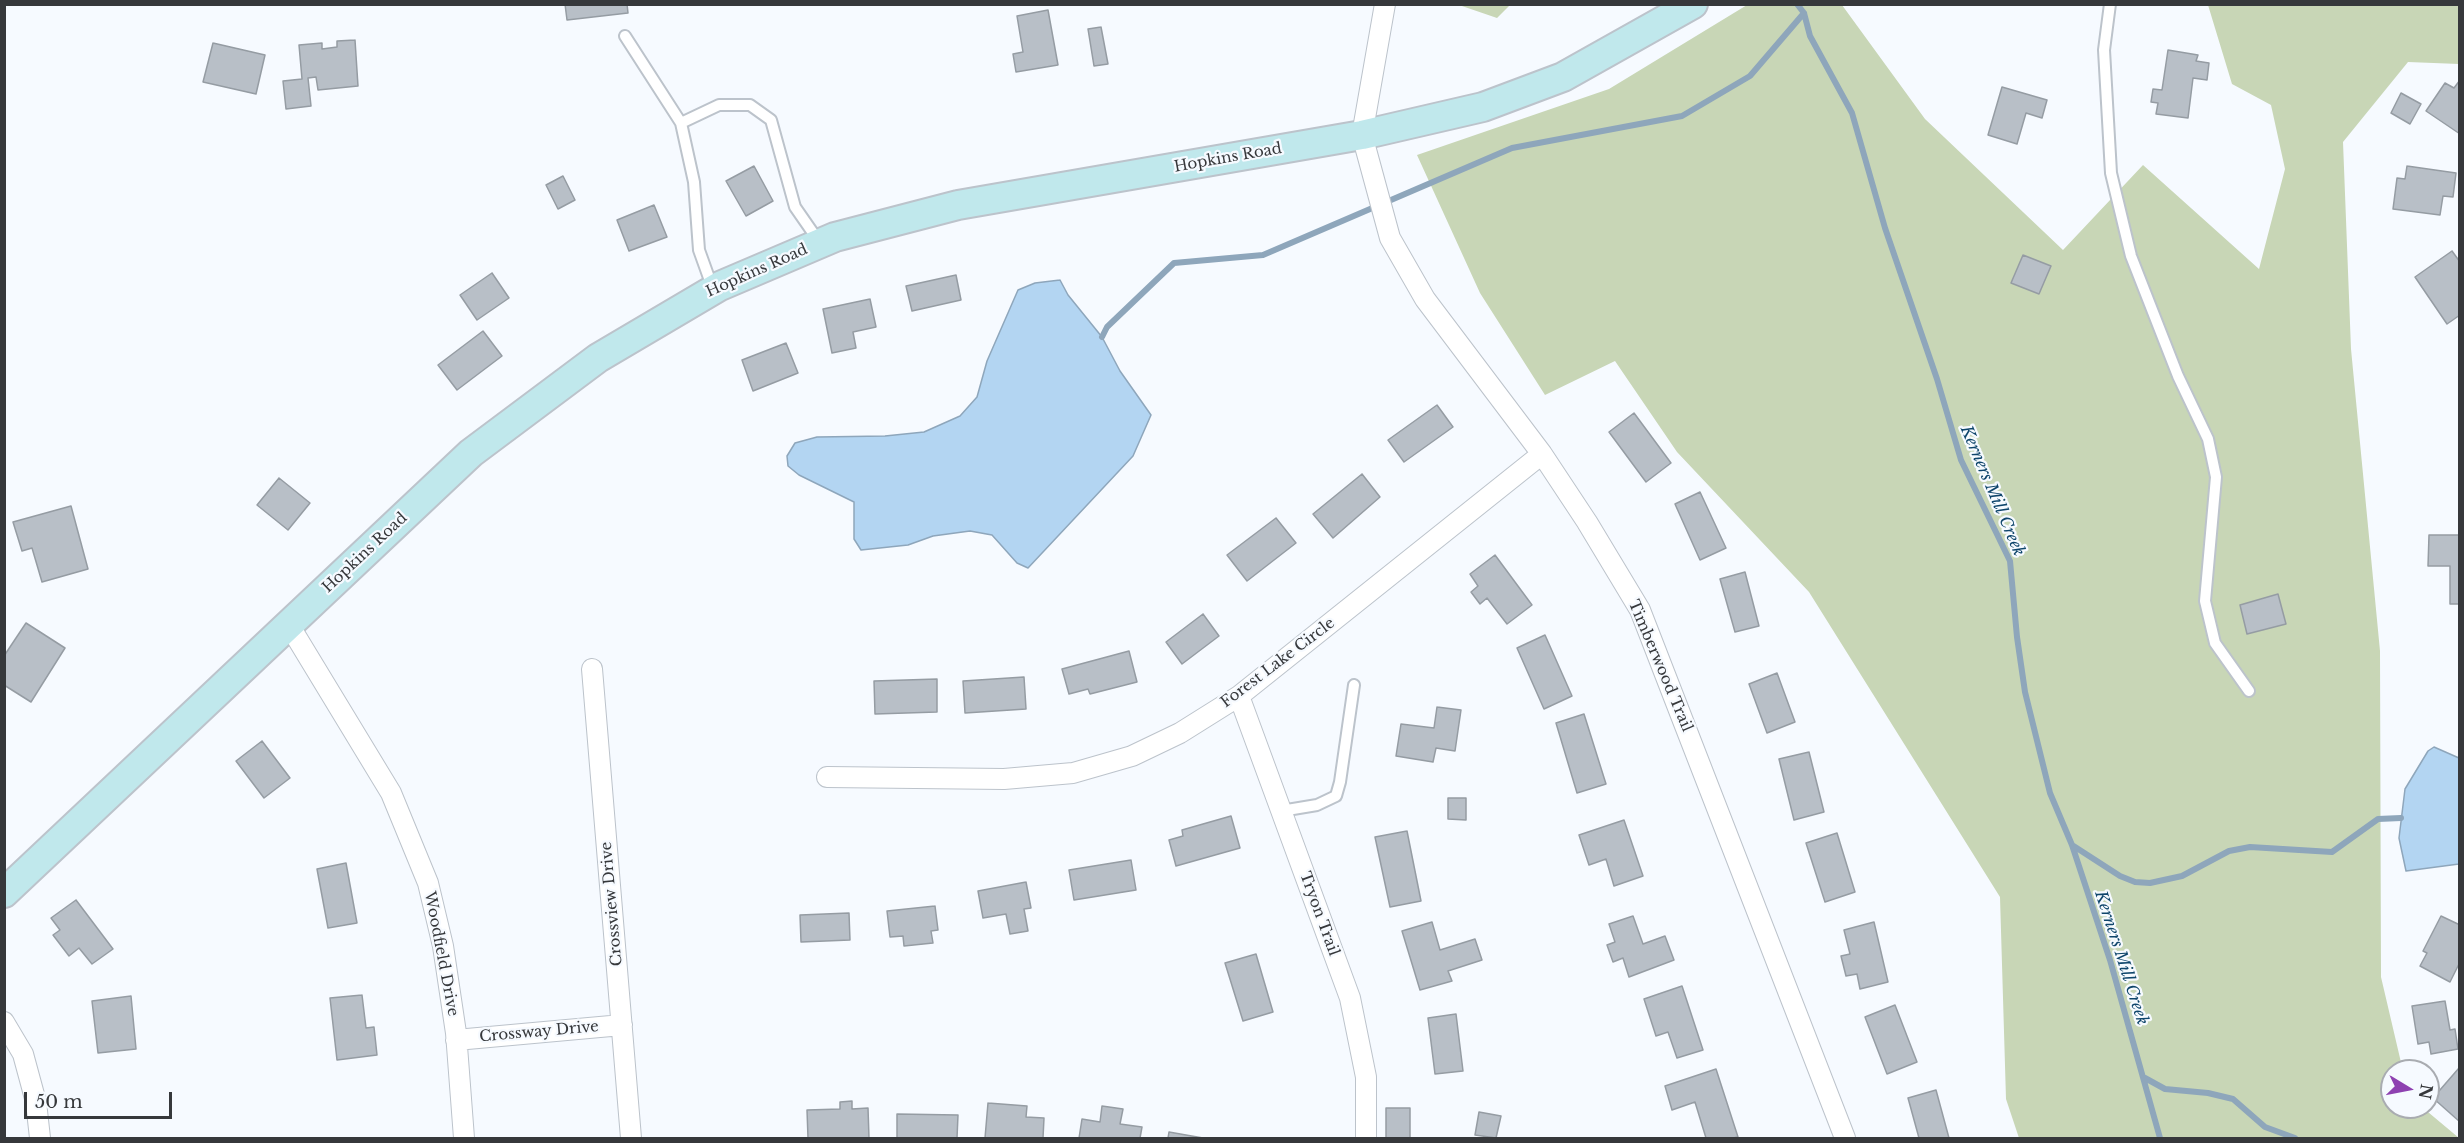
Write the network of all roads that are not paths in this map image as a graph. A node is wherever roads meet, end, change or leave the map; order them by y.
1 (1385, 4) edge
2 (1694, 4) edge
3 (2110, 4) edge
4 (625, 36) dead end
5 (681, 123) junction
6 (1362, 135) junction
7 (820, 243) junction
8 (714, 290) junction
9 (1542, 454) junction
10 (289, 625) junction
11 (592, 669) dead end
12 (1354, 685) dead end
13 (2249, 691) dead end
14 (1239, 696) junction
15 (827, 777) dead end
16 (1281, 812) junction
17 (4, 893) edge
18 (4, 1022) edge
19 (622, 1025) junction
20 (456, 1040) junction
21 (40, 1138) edge
22 (464, 1138) edge
23 (631, 1138) edge
24 (1366, 1138) edge
25 (1845, 1138) edge

1 - 6 street
2 - 6 main road, Hopkins Road
3 - 13 lane
4 - 5 lane
5 - 7 lane
5 - 8 lane
6 - 7 main road, Hopkins Road
6 - 9 street, Timberwood Trail
7 - 8 main road, Hopkins Road
8 - 10 main road, Hopkins Road
9 - 14 street, Forest Lake Circle
9 - 25 street, Timberwood Trail
10 - 17 main road, Hopkins Road
10 - 20 street, Woodfield Drive
11 - 19 street, Crossview Drive
12 - 16 lane
14 - 15 street, Forest Lake Circle
14 - 16 street, Tryon Trail
16 - 24 street, Tryon Trail
18 - 21 street
19 - 20 street, Crossway Drive
19 - 23 street, Crossview Drive
20 - 22 street, Woodfield Drive

